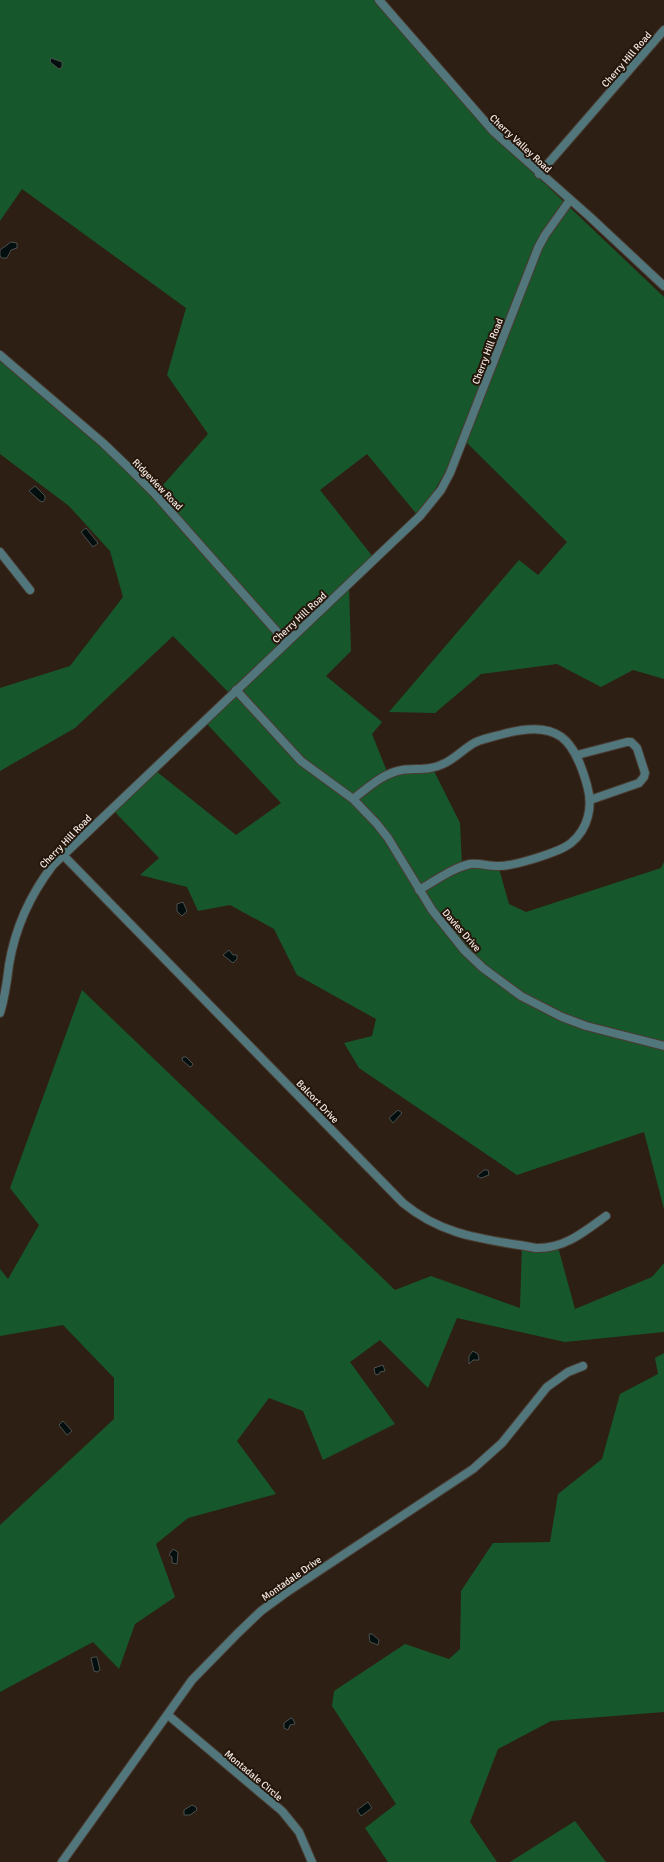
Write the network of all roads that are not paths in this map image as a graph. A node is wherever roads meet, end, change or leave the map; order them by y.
1 (379, 0) edge
2 (664, 30) edge
3 (539, 174) junction
4 (570, 200) junction
5 (664, 286) edge
6 (0, 355) edge
7 (0, 552) edge
8 (30, 590) dead end
9 (286, 642) junction
10 (236, 690) junction
11 (577, 755) junction
12 (353, 799) junction
13 (590, 800) junction
14 (63, 855) junction
15 (419, 890) junction
16 (0, 1013) edge
17 (664, 1046) edge
18 (606, 1216) dead end
19 (583, 1366) dead end
20 (168, 1715) junction
21 (62, 1862) edge
22 (312, 1862) edge

1 - 3 street, Cherry Valley Road
2 - 3 street, Cherry Hill Road
3 - 4 street, Cherry Valley Road
4 - 5 street, Cherry Valley Road
4 - 9 street, Cherry Hill Road
6 - 9 street, Ridgeview Road
7 - 8 street
9 - 10 street, Cherry Hill Road
10 - 12 street, Davies Drive
10 - 14 street, Cherry Hill Road
11 - 12 street
11 - 13 street
11 - 13 street
12 - 15 street, Davies Drive
13 - 15 street
14 - 16 street, Cherry Hill Road
14 - 18 street, Balcort Drive
15 - 17 street, Davies Drive
19 - 20 street, Montadale Drive
20 - 21 street, Montadale Drive
20 - 22 street, Montadale Circle

